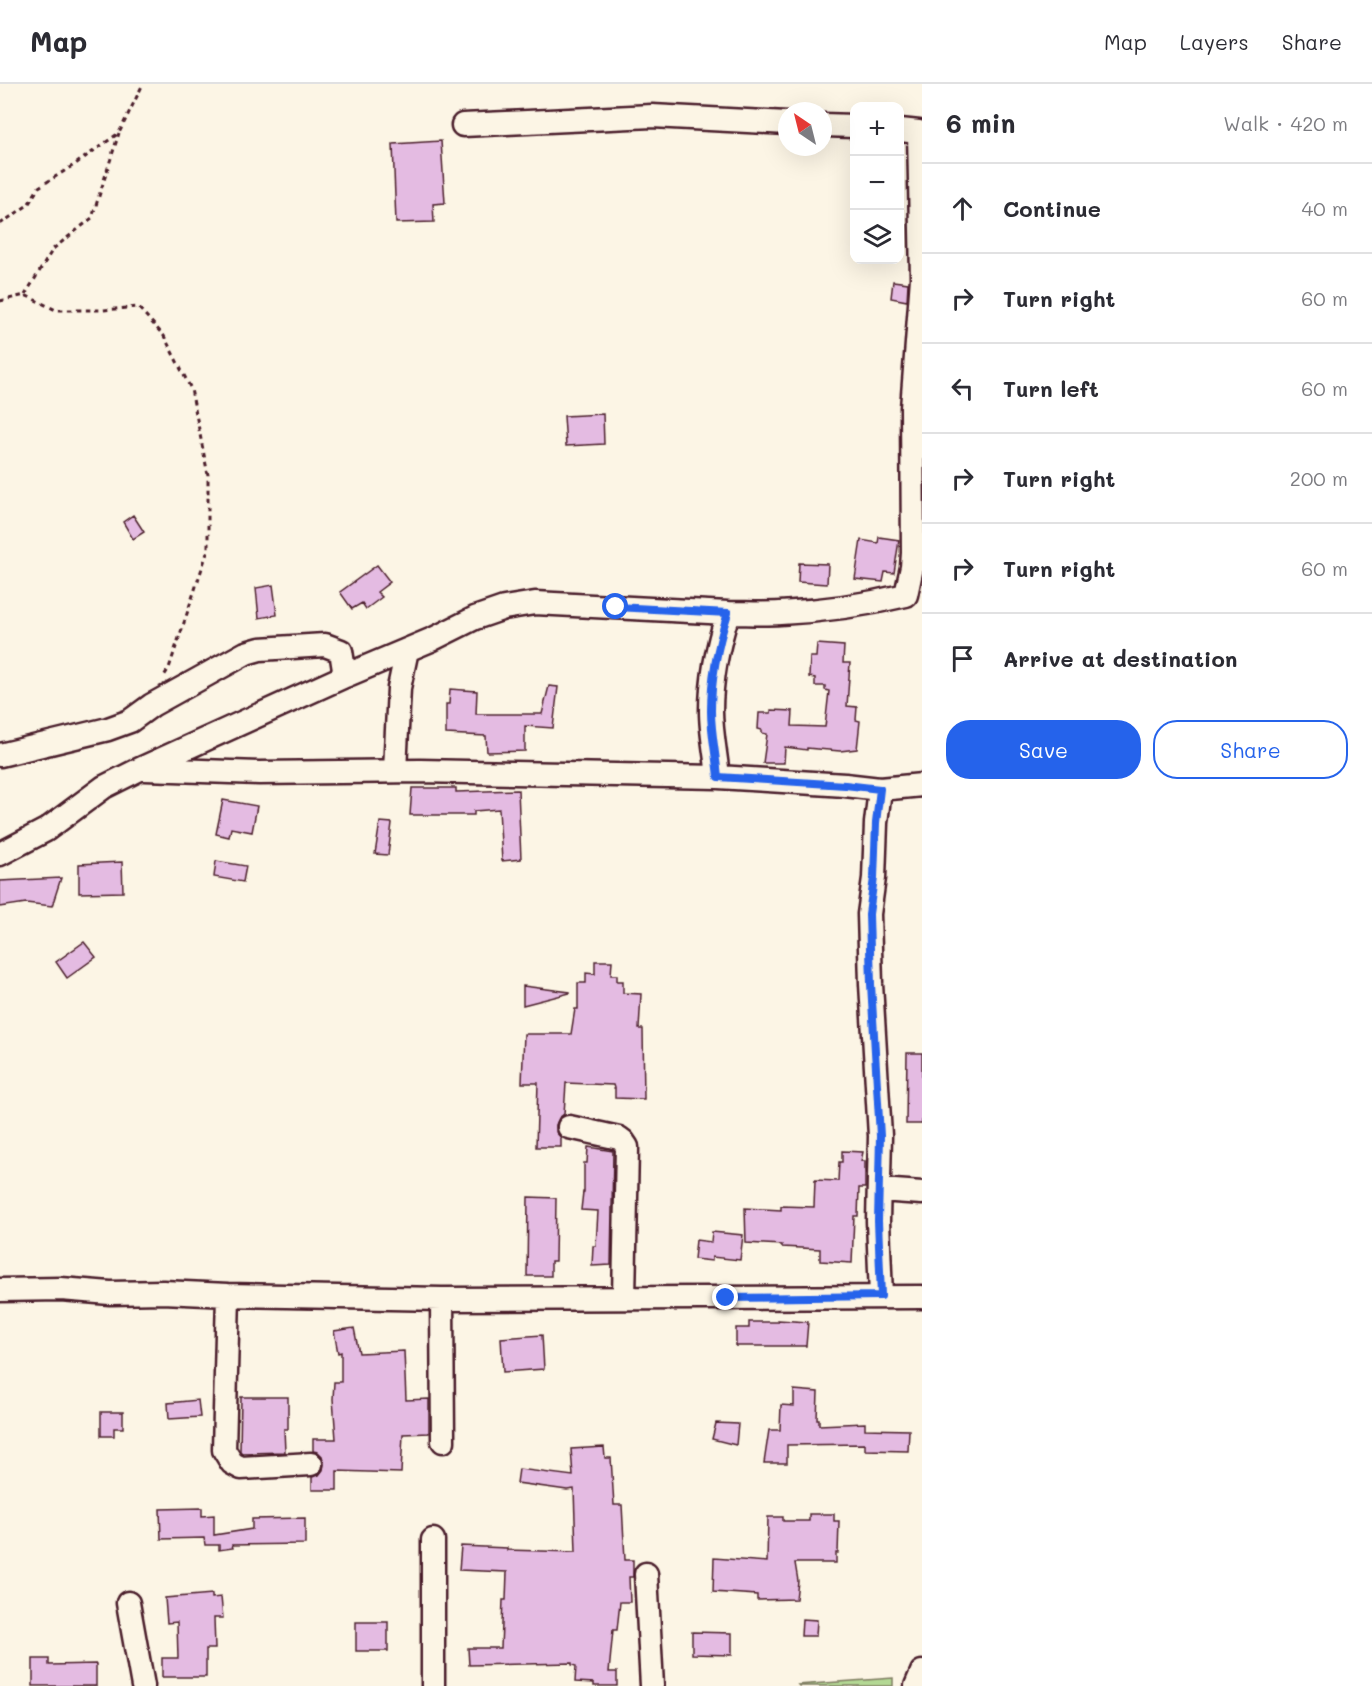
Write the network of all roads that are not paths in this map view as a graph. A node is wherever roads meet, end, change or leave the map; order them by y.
1 (778, 123) edge
2 (463, 125) dead end
3 (832, 125) edge
4 (850, 126) edge
5 (913, 131) edge
6 (914, 596) edge
7 (728, 613) junction
8 (408, 650) junction
9 (345, 676) junction
10 (0, 755) edge
11 (140, 769) junction
12 (395, 771) junction
13 (718, 777) junction
14 (922, 785) edge
15 (880, 789) junction
16 (0, 854) edge
17 (569, 1127) dead end
18 (879, 1191) junction
19 (922, 1193) edge
20 (0, 1290) edge
21 (228, 1295) junction
22 (881, 1296) junction
23 (922, 1297) edge
24 (624, 1298) junction
25 (442, 1299) junction
26 (443, 1441) dead end
27 (310, 1464) dead end
28 (432, 1540) dead end
29 (646, 1574) dead end
30 (128, 1604) dead end
31 (922, 1672) edge
32 (144, 1686) edge
33 (433, 1686) edge
34 (652, 1686) edge
35 (916, 1686) edge

1 - 2 street
3 - 4 street
5 - 6 street
6 - 7 street
7 - 8 street
7 - 13 street
8 - 9 street
8 - 12 street
9 - 10 street
9 - 11 street
11 - 12 street
11 - 16 street
12 - 13 street
13 - 15 street
14 - 15 street
15 - 18 street
17 - 24 street
18 - 19 street
18 - 22 street
20 - 21 street
21 - 25 street
21 - 27 street
22 - 23 street
22 - 24 street
24 - 25 street
25 - 26 street
28 - 33 street
29 - 34 street
30 - 32 street
31 - 35 street

